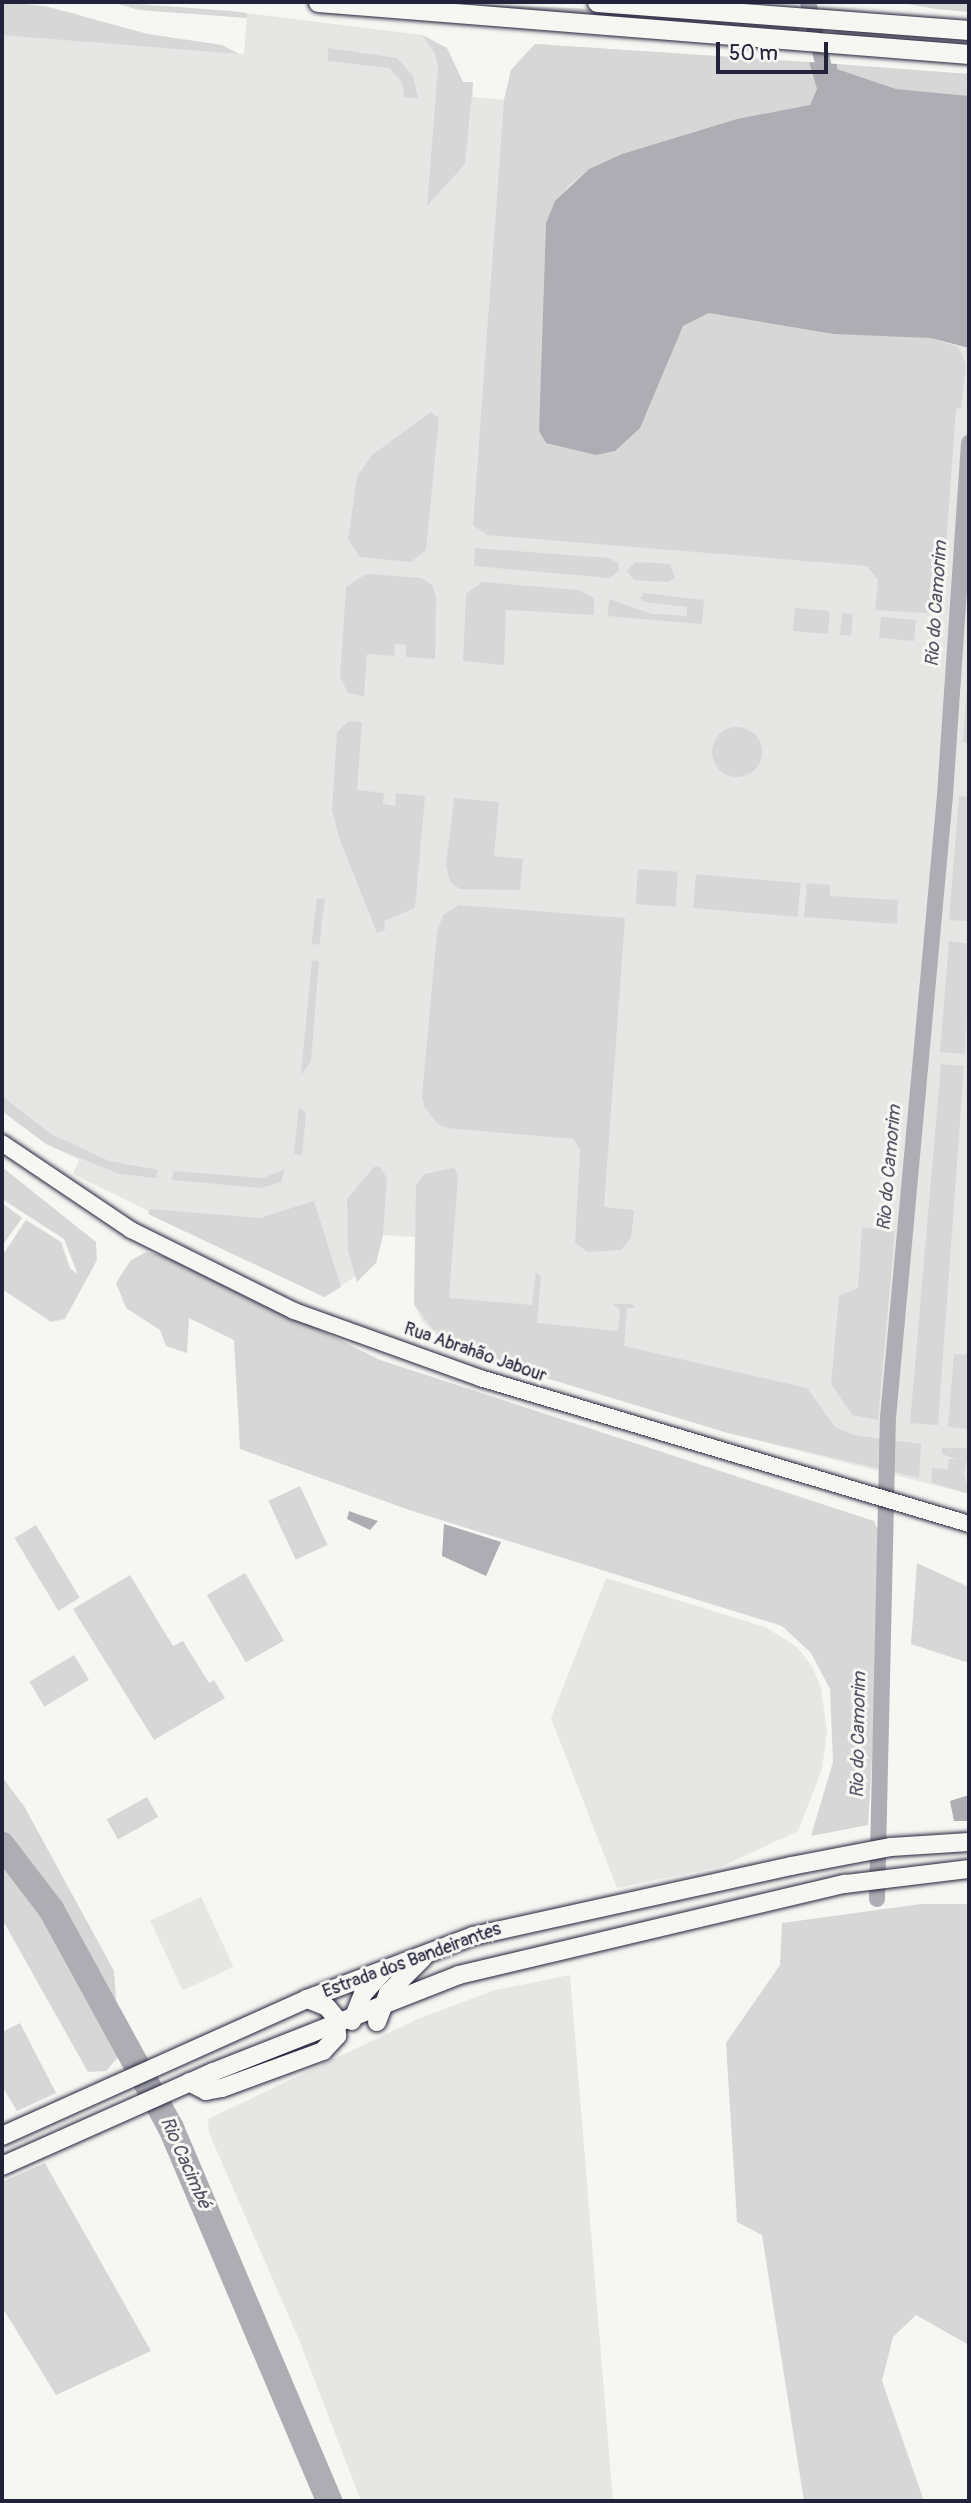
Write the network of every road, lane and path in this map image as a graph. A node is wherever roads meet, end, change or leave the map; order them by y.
1 (318, 2) edge
2 (597, 2) edge
3 (969, 30) edge
4 (969, 54) edge
5 (2, 1143) edge
6 (969, 1524) edge
7 (969, 1842) edge
8 (969, 1869) edge
9 (433, 1949) junction
10 (391, 1964) junction
11 (307, 1999) junction
12 (380, 2013) junction
13 (346, 2025) junction
14 (2, 2136) edge
15 (2, 2166) edge

1 - 4 main road
2 - 3 main road
5 - 6 street, Rua Abrahão Jabour
7 - 9 main road, Estrada dos Bandeirantes
8 - 12 main road, Estrada dos Bandeirantes
9 - 10 main road, Estrada dos Bandeirantes
9 - 12 main road
10 - 11 main road, Estrada dos Bandeirantes
10 - 13 main road
11 - 13 main road
11 - 14 main road, Estrada dos Bandeirantes
12 - 13 main road, Estrada dos Bandeirantes
13 - 15 main road

